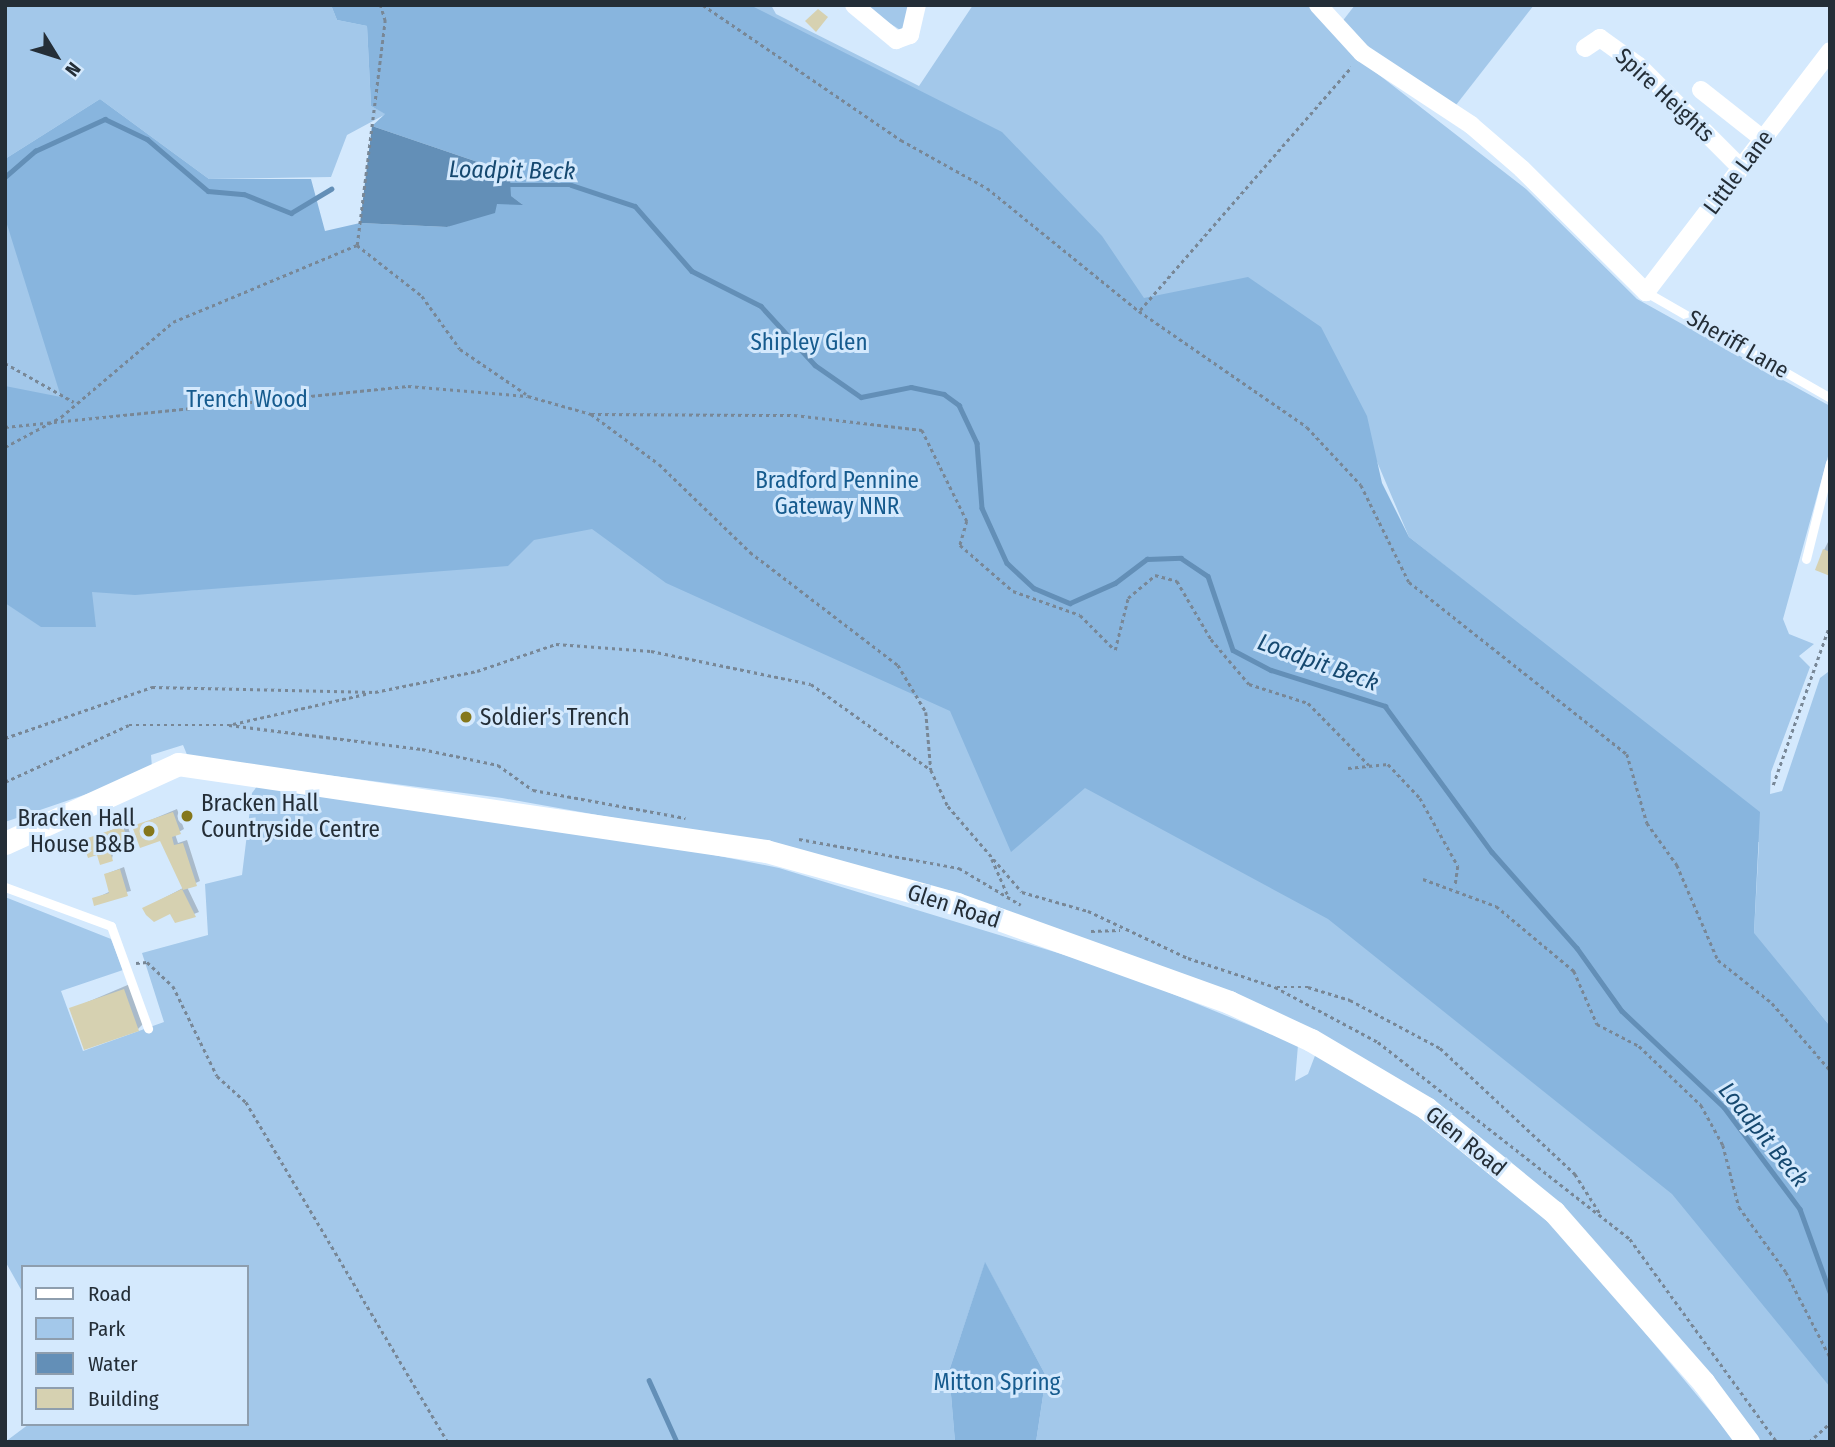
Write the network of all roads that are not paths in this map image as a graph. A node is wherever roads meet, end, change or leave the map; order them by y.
1 (854, 5) edge
2 (917, 5) edge
3 (1318, 5) edge
4 (1585, 48) dead end
5 (1830, 51) edge
6 (1701, 90) dead end
7 (1763, 139) junction
8 (1741, 167) junction
9 (1646, 292) junction
10 (1830, 398) edge
11 (1830, 463) edge
12 (1806, 559) dead end
13 (5, 843) edge
14 (5, 887) edge
15 (148, 1028) dead end
16 (1748, 1442) edge

1 - 2 street
3 - 9 street
4 - 8 street, Spire Heights
5 - 7 street, Little Lane
6 - 7 street
7 - 8 street, Little Lane
8 - 9 street, Little Lane
9 - 10 lane, Sheriff Lane
11 - 12 lane
13 - 16 street, Glen Road
14 - 15 lane

